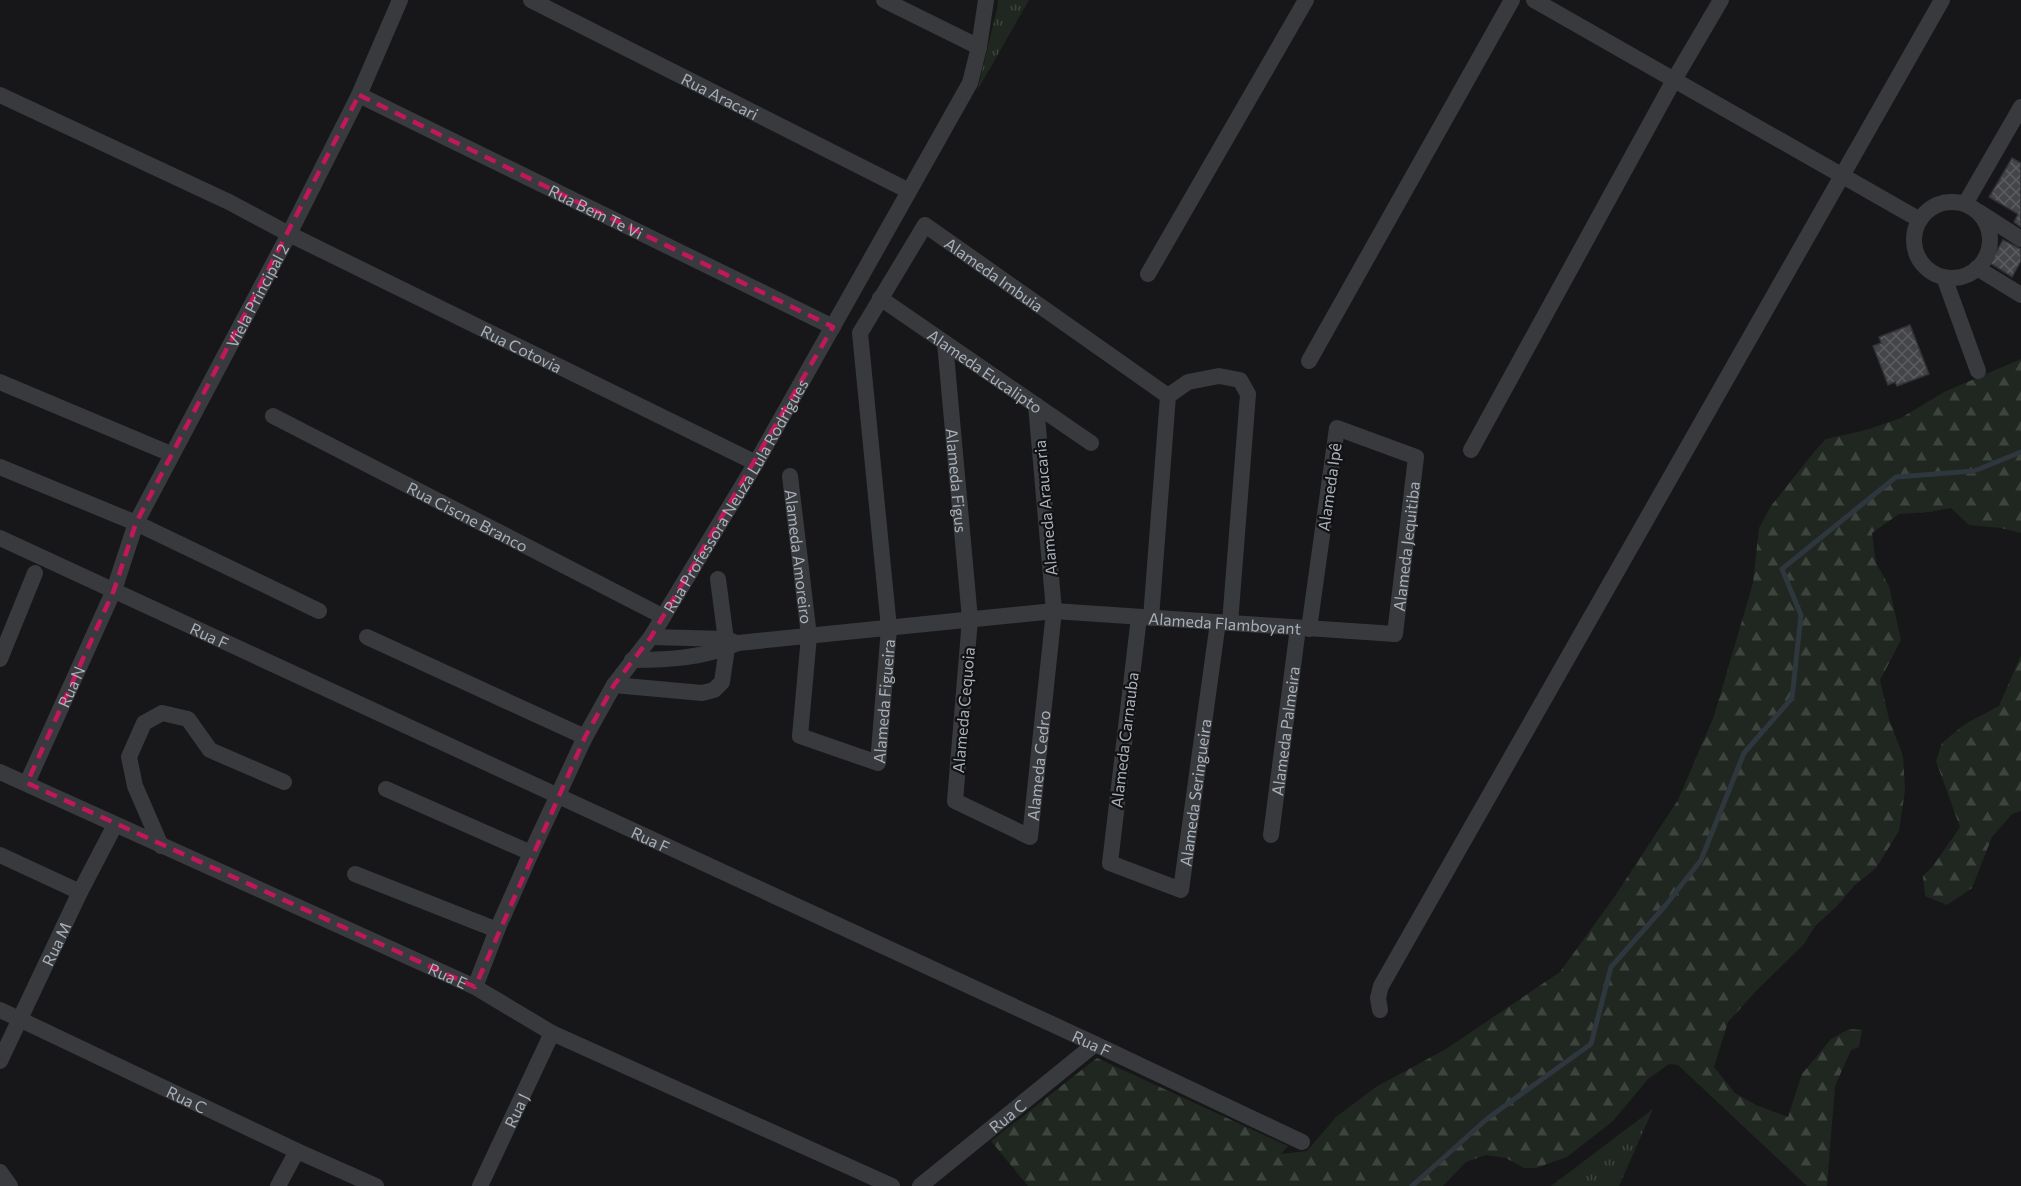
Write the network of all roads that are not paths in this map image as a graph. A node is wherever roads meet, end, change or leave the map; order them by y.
1 (400, 0) edge
2 (531, 0) edge
3 (884, 0) edge
4 (986, 0) edge
5 (1306, 0) edge
6 (1512, 0) edge
7 (1534, 0) edge
8 (1721, 0) edge
9 (1942, 0) edge
10 (979, 47) junction
11 (1674, 80) junction
12 (0, 95) edge
13 (358, 95) junction
14 (2021, 107) edge
15 (1843, 175) junction
16 (909, 191) junction
17 (1971, 207) junction
18 (1920, 220) junction
19 (289, 234) junction
20 (2021, 239) edge
21 (1977, 268) junction
22 (1148, 274) dead end
23 (1944, 277) junction
24 (2021, 295) edge
25 (880, 298) junction
26 (834, 327) junction
27 (945, 343) junction
28 (1309, 361) dead end
29 (1978, 371) dead end
30 (0, 382) edge
31 (1168, 396) junction
32 (1036, 405) junction
33 (273, 416) dead end
34 (1091, 443) dead end
35 (1471, 450) dead end
36 (171, 454) junction
37 (1416, 457) joint
38 (756, 463) junction
39 (0, 467) edge
40 (790, 476) dead end
41 (136, 523) junction
42 (0, 538) edge
43 (35, 573) dead end
44 (718, 579) dead end
45 (114, 590) junction
46 (319, 610) dead end
47 (1054, 611) junction
48 (662, 616) junction
49 (1145, 617) junction
50 (970, 619) junction
51 (1224, 623) junction
52 (889, 628) junction
53 (1304, 628) junction
54 (1395, 634) joint
55 (651, 636) junction
56 (809, 636) junction
57 (367, 637) dead end
58 (730, 643) junction
59 (0, 659) edge
60 (632, 660) junction
61 (614, 685) junction
62 (800, 736) joint
63 (585, 737) junction
64 (0, 772) edge
65 (284, 782) dead end
66 (27, 783) junction
67 (386, 789) dead end
68 (558, 796) junction
69 (955, 801) joint
70 (114, 825) junction
71 (1271, 836) dead end
72 (161, 846) junction
73 (531, 853) junction
74 (0, 855) edge
75 (1110, 863) joint
76 (355, 874) dead end
77 (80, 892) junction
78 (497, 930) junction
79 (475, 987) junction
80 (0, 1010) edge
81 (1380, 1010) dead end
82 (20, 1018) junction
83 (552, 1033) junction
84 (1095, 1044) junction
85 (0, 1061) edge
86 (1302, 1142) dead end
87 (297, 1151) junction
88 (0, 1172) edge
89 (9, 1186) edge
90 (278, 1186) edge
91 (376, 1186) edge
92 (480, 1186) edge
93 (892, 1186) edge
94 (920, 1186) edge

1 - 13 street, Viela Principal 2
2 - 16 street, Rua Aracari
3 - 10 street
4 - 10 street, Rua Professora Neuza Lula Rodrigues
5 - 22 street
6 - 28 street
7 - 11 street
8 - 11 street
9 - 15 street
10 - 16 street, Rua Professora Neuza Lula Rodrigues
11 - 15 street
11 - 35 street
12 - 19 street, Rua Cotovia
13 - 19 street, Viela Principal 2
13 - 26 street, Rua Bem Te Vi
14 - 17 street
15 - 18 street
15 - 81 street
16 - 26 street, Rua Professora Neuza Lula Rodrigues
17 - 18 street
17 - 20 street
17 - 21 street
18 - 23 street
19 - 36 street, Viela Principal 2
19 - 38 street, Rua Cotovia
21 - 23 street
21 - 24 street
23 - 29 street
25 - 27 street, Alameda Eucalipto
25 - 31 street, Alameda Imbuia
25 - 52 street, Alameda Imbuia
26 - 38 street, Rua Professora Neuza Lula Rodrigues
27 - 32 street, Alameda Eucalipto
27 - 50 street, Alameda Figus
30 - 36 street
31 - 49 street, Alameda Carnauba
31 - 51 street
32 - 34 street, Alameda Eucalipto
32 - 47 street, Alameda Araucaria
33 - 48 street, Rua Ciscne Branco
36 - 41 street, Viela Principal 2
37 - 53 street, Alameda Ipê
37 - 54 street, Alameda Jequitiba
38 - 48 street, Rua Professora Neuza Lula Rodrigues
39 - 41 street
40 - 56 street, Alameda Amoreiro
41 - 45 street, Viela Principal 2
41 - 46 street
42 - 45 street, Rua F
43 - 59 street
44 - 58 street
45 - 66 street, Rua N
45 - 68 street, Rua F
47 - 49 street, Alameda Flamboyant
47 - 50 street, Alameda Flamboyant
47 - 69 street, Alameda Cedro
48 - 55 street, Rua Professora Neuza Lula Rodrigues
49 - 51 street, Alameda Flamboyant
49 - 75 street, Alameda Carnauba
50 - 52 street, Alameda Flamboyant
50 - 69 street, Alameda Cequoia
51 - 53 street, Alameda Flamboyant
51 - 75 street, Alameda Seringueira
52 - 56 street, Alameda Flamboyant
52 - 62 street, Alameda Figueira
53 - 54 street, Alameda Flamboyant
53 - 71 street, Alameda Palmeira
55 - 58 street
55 - 60 street, Rua Professora Neuza Lula Rodrigues
56 - 58 street, Alameda Flamboyant
56 - 62 street, Alameda Amoreiro
57 - 63 street
58 - 60 street
58 - 61 street
60 - 61 street, Rua Professora Neuza Lula Rodrigues
61 - 63 street, Rua Professora Neuza Lula Rodrigues
63 - 68 street, Rua Professora Neuza Lula Rodrigues
64 - 66 street, Rua E
65 - 72 street
66 - 70 street, Rua E
67 - 73 street
68 - 73 street, Rua Professora Neuza Lula Rodrigues
68 - 84 street, Rua F
70 - 72 street, Rua E
70 - 77 street, Rua M
72 - 79 street, Rua E
73 - 78 street, Rua Professora Neuza Lula Rodrigues
74 - 77 street
76 - 78 street
77 - 82 street, Rua M
78 - 79 street, Rua Professora Neuza Lula Rodrigues
79 - 83 street, Rua E
80 - 82 street, Rua C
82 - 85 street, Rua M
82 - 87 street, Rua C
83 - 92 street, Rua J
83 - 93 street, Rua E
84 - 86 street, Rua F
84 - 94 street, Rua C
87 - 90 street
87 - 91 street, Rua C
88 - 89 street

